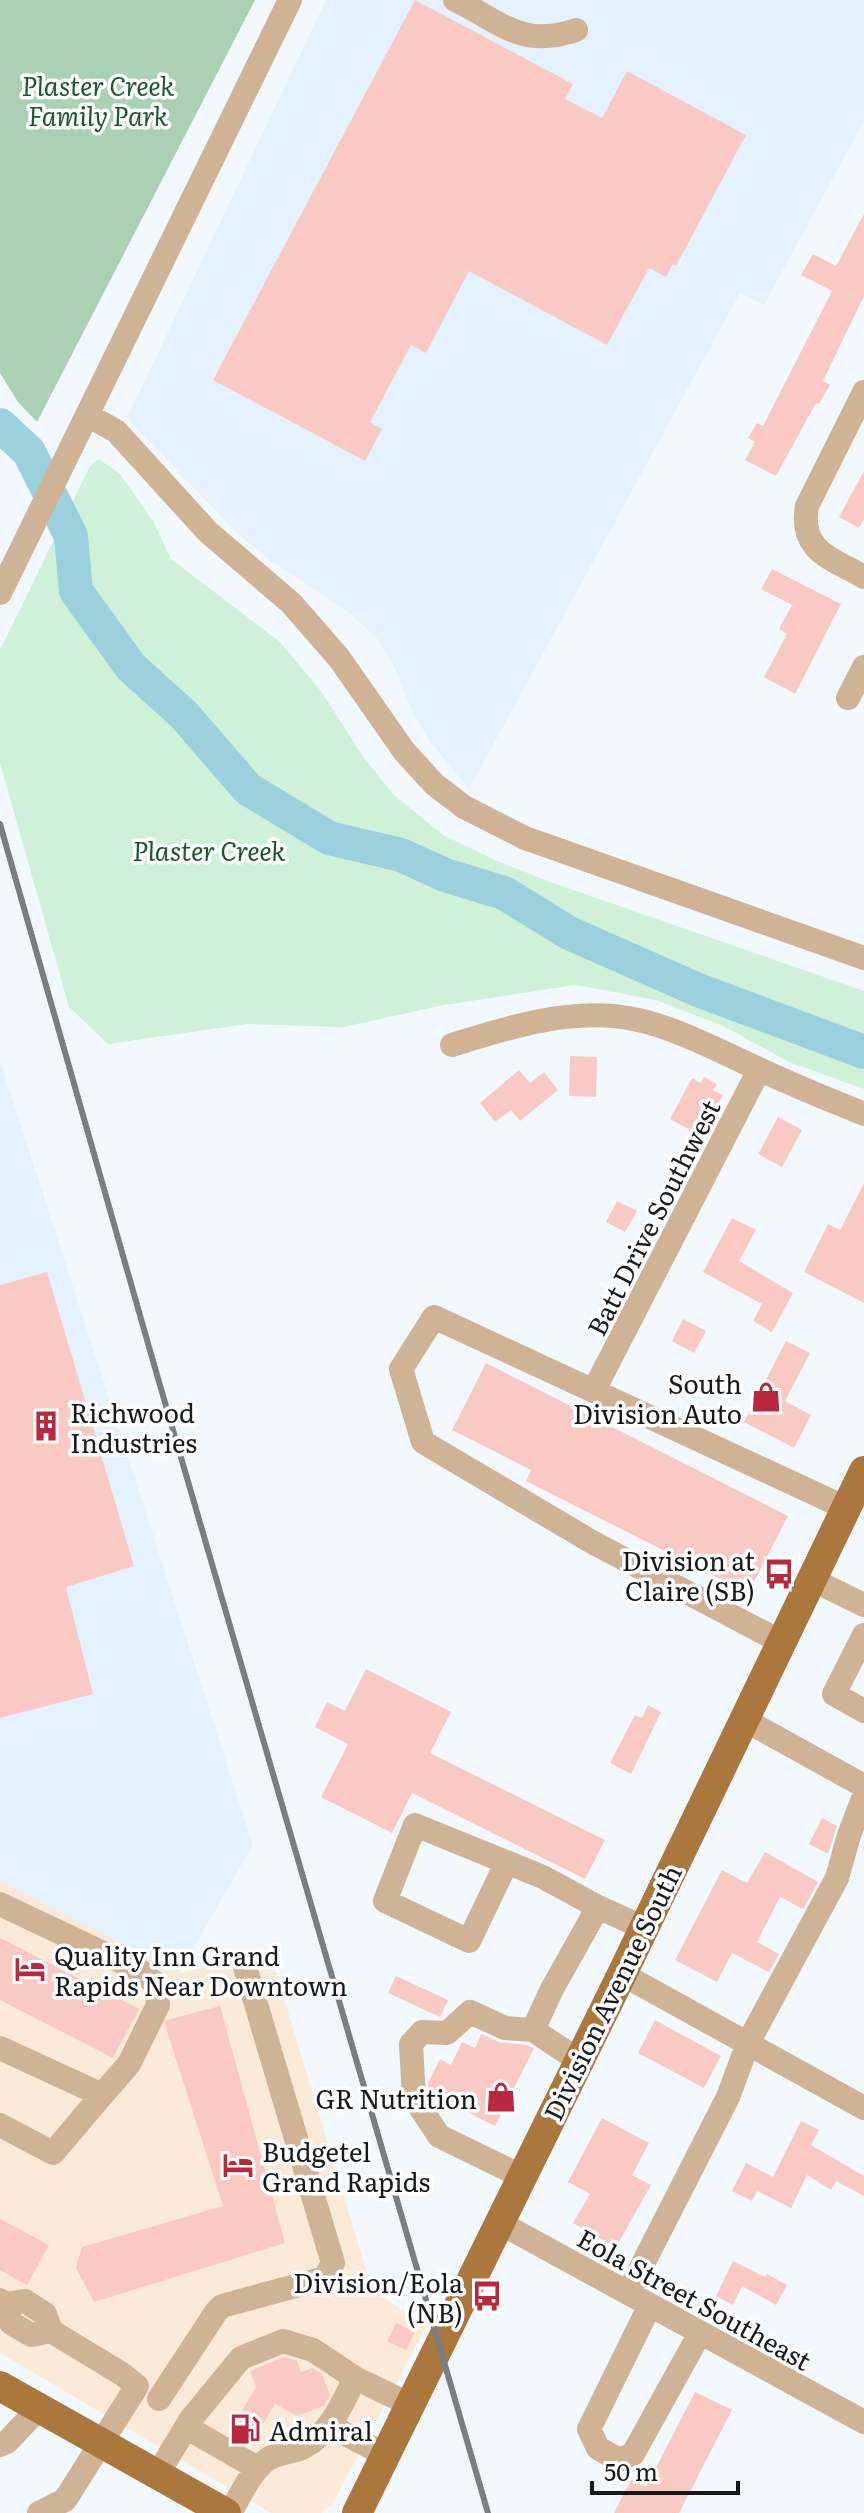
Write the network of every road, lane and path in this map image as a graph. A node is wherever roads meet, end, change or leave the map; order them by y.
1 (290, 0) edge
2 (455, 0) edge
3 (576, 30) dead end
4 (864, 392) edge
5 (87, 415) junction
6 (864, 577) edge
7 (0, 593) edge
8 (864, 667) edge
9 (848, 698) dead end
10 (864, 958) edge
11 (452, 1045) dead end
12 (759, 1070) junction
13 (864, 1114) edge
14 (594, 1390) junction
15 (864, 1471) edge
16 (846, 1508) junction
17 (811, 1579) junction
18 (864, 1605) edge
19 (864, 1635) edge
20 (781, 1642) junction
21 (864, 1711) edge
22 (743, 1719) junction
23 (864, 1786) edge
24 (864, 1796) edge
25 (507, 1862) junction
26 (0, 1904) edge
27 (598, 1907) junction
28 (644, 1928) junction
29 (245, 1967) dead end
30 (622, 1974) junction
31 (533, 2030) junction
32 (748, 2043) junction
33 (0, 2048) edge
34 (578, 2060) junction
35 (102, 2095) junction
36 (864, 2108) edge
37 (0, 2125) edge
38 (521, 2176) junction
39 (500, 2223) junction
40 (628, 2293) junction
41 (2, 2302) edge
42 (650, 2305) junction
43 (700, 2333) junction
44 (355, 2378) junction
45 (0, 2386) edge
46 (137, 2386) junction
47 (159, 2399) junction
48 (411, 2405) junction
49 (39, 2408) junction
50 (864, 2422) edge
51 (189, 2423) junction
52 (330, 2426) junction
53 (100, 2443) junction
54 (0, 2445) edge
55 (386, 2455) junction
56 (257, 2468) junction
57 (157, 2475) junction
58 (65, 2507) edge
59 (39, 2513) edge
60 (228, 2513) edge
61 (357, 2513) edge

1 - 5 street
2 - 3 street
4 - 6 street
5 - 7 street
5 - 10 street
8 - 9 street
11 - 12 street
12 - 13 street
12 - 14 street, Batt Drive Southwest
14 - 16 street
14 - 20 street
15 - 16 main road, Division Avenue South
16 - 17 main road, Division Avenue South
17 - 18 street
17 - 20 main road, Division Avenue South
19 - 21 street
20 - 22 main road, Division Avenue South
22 - 23 street
22 - 28 main road, Division Avenue South
24 - 32 street
25 - 25 street
25 - 27 street
26 - 35 street
27 - 28 street
27 - 31 street
28 - 30 main road, Division Avenue South
29 - 47 street
30 - 32 street
30 - 34 main road, Division Avenue South
31 - 34 street
31 - 38 street
32 - 36 street
32 - 40 street
33 - 35 street
34 - 38 main road, Division Avenue South
35 - 37 street
38 - 39 main road, Division Avenue South
39 - 40 street, Eola Street Southeast
39 - 48 main road, Division Avenue South
40 - 42 street, Eola Street Southeast
41 - 46 street
42 - 43 street, Eola Street Southeast
42 - 43 street
43 - 50 street, Eola Street Southeast
44 - 48 street
44 - 51 street
44 - 52 street
45 - 49 main road
46 - 47 street
46 - 53 street
47 - 51 street
48 - 55 main road, Division Avenue South
49 - 53 main road
49 - 54 street
51 - 56 street
51 - 57 street
52 - 55 street
52 - 56 street
53 - 57 main road
53 - 58 street
55 - 61 main road, Division Avenue South
56 - 60 street
57 - 60 main road
58 - 59 street

